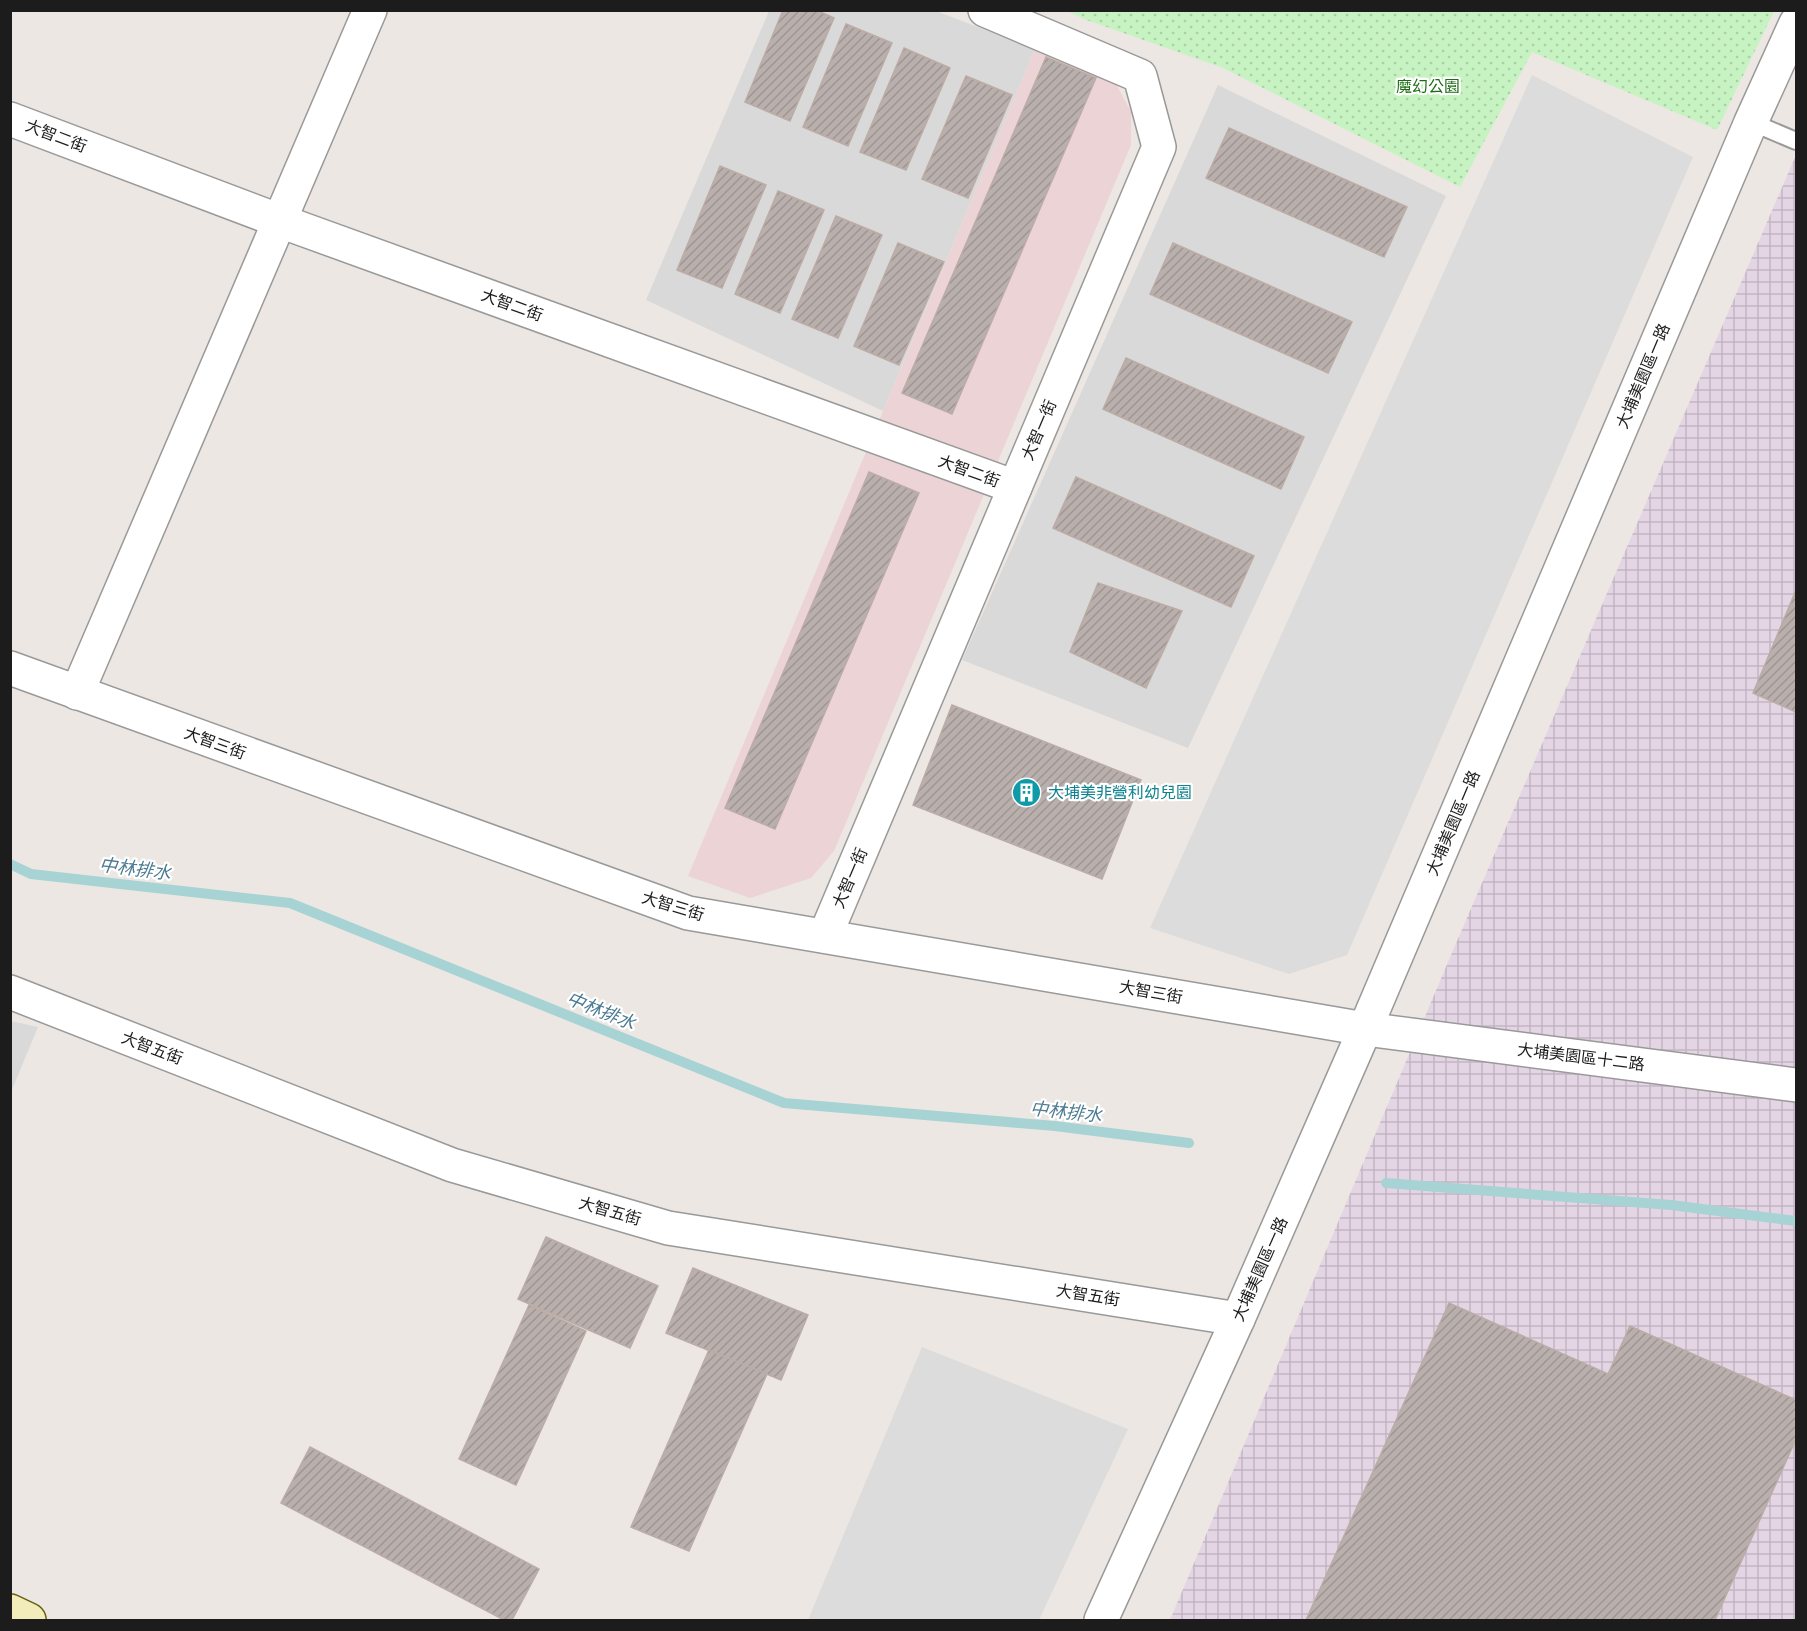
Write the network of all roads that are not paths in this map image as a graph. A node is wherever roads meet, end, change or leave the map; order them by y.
1 (370, 10) edge
2 (985, 10) edge
3 (1797, 23) edge
4 (10, 119) edge
5 (1751, 122) junction
6 (1797, 141) edge
7 (280, 220) junction
8 (1015, 487) junction
9 (10, 668) edge
10 (77, 693) junction
11 (825, 936) junction
12 (10, 993) edge
13 (1365, 1029) junction
14 (1797, 1085) edge
15 (1238, 1319) junction
16 (10, 1611) edge
17 (29, 1620) edge
18 (1101, 1620) edge

1 - 7 street
2 - 8 street, 大智一街
3 - 5 street, 大埔美園區一路
4 - 7 street, 大智二街
5 - 6 lane
5 - 13 street, 大埔美園區一路
7 - 8 street, 大智二街
7 - 10 street
8 - 11 street, 大智一街
9 - 10 street, 大智三街
10 - 11 street, 大智三街
11 - 13 street, 大智三街
12 - 15 street, 大智五街
13 - 14 street, 大埔美園區十二路
13 - 15 street, 大埔美園區一路
15 - 18 street, 大埔美園區一路
16 - 17 street

